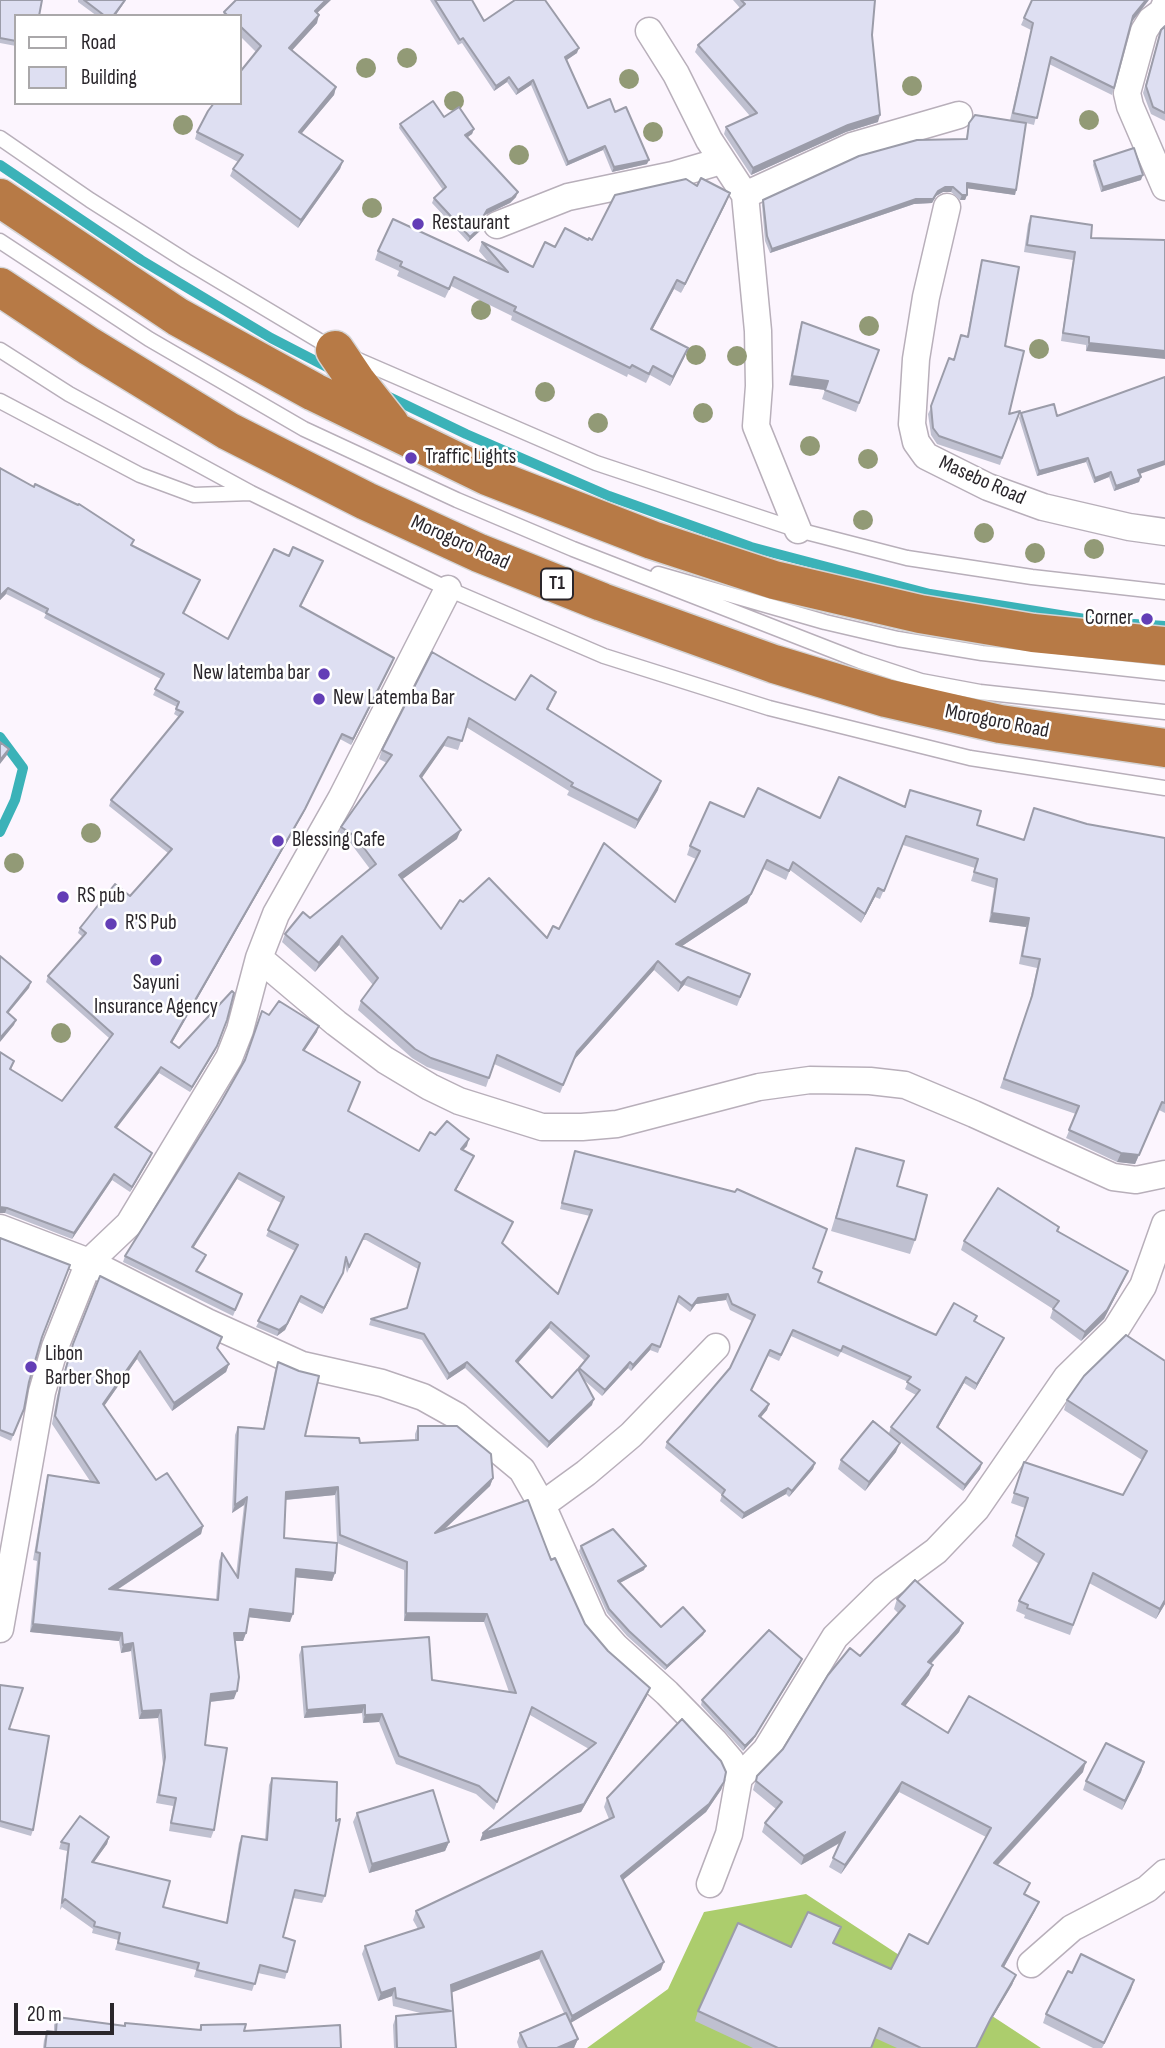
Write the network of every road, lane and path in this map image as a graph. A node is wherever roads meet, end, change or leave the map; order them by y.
1 (1165, 5) edge
2 (649, 31) dead end
3 (959, 114) dead end
4 (0, 138) edge
5 (722, 161) junction
6 (1165, 187) edge
7 (745, 195) junction
8 (0, 198) edge
9 (947, 207) dead end
10 (497, 225) dead end
11 (0, 241) edge
12 (0, 287) edge
13 (0, 350) edge
14 (335, 350) junction
15 (0, 401) edge
16 (397, 432) junction
17 (251, 493) junction
18 (798, 530) junction
19 (1165, 532) edge
20 (573, 549) junction
21 (447, 589) junction
22 (1165, 592) edge
23 (1165, 646) edge
24 (1165, 673) edge
25 (1165, 712) edge
26 (1165, 748) edge
27 (1165, 788) edge
28 (259, 958) junction
29 (1165, 1174) edge
30 (1165, 1224) edge
31 (0, 1228) edge
32 (89, 1262) junction
33 (716, 1347) dead end
34 (542, 1505) junction
35 (0, 1629) edge
36 (739, 1778) junction
37 (1165, 1873) edge
38 (710, 1884) dead end
39 (1031, 1964) dead end

1 - 6 street
2 - 5 street
3 - 7 street
4 - 14 lane
5 - 7 street
5 - 10 street
7 - 18 street
8 - 16 highway
9 - 19 street, Masebo Road
11 - 20 lane, Morogoro Road
12 - 26 highway, Morogoro Road / T1
13 - 17 lane
14 - 16 highway
14 - 18 lane
15 - 17 lane
16 - 23 highway
17 - 21 lane
18 - 22 lane
20 - 24 lane, Morogoro Road
20 - 25 lane, Morogoro Road
21 - 27 lane
21 - 28 street
28 - 29 street
28 - 32 street
30 - 36 street
31 - 32 street
32 - 34 street
32 - 35 street
33 - 34 street
34 - 36 street
36 - 38 street
37 - 39 street

